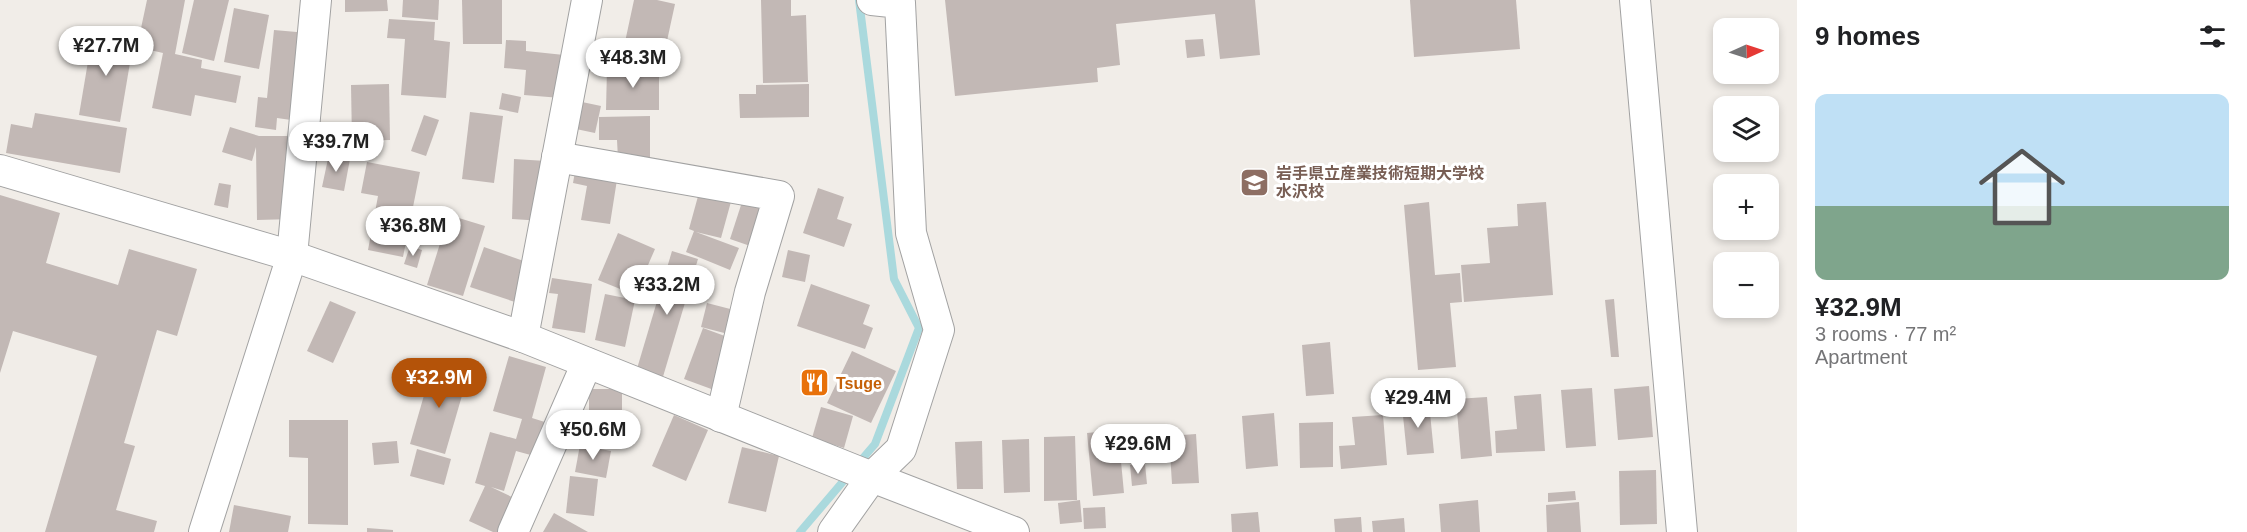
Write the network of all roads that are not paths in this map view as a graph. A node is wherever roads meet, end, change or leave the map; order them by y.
1 (316, 0) edge
2 (587, 0) edge
3 (873, 0) edge
4 (1635, 0) edge
5 (557, 157) junction
6 (0, 170) edge
7 (292, 256) junction
8 (523, 337) junction
9 (587, 363) junction
10 (721, 417) junction
11 (872, 477) junction
12 (204, 532) edge
13 (513, 532) edge
14 (833, 532) edge
15 (1014, 532) edge
16 (1682, 532) edge

1 - 7 street
2 - 5 street
3 - 11 street
4 - 16 street
5 - 8 street
5 - 10 street
6 - 7 street
7 - 8 street
7 - 12 street
8 - 9 street
9 - 10 street
9 - 13 street
10 - 11 street
11 - 14 street
11 - 15 street

